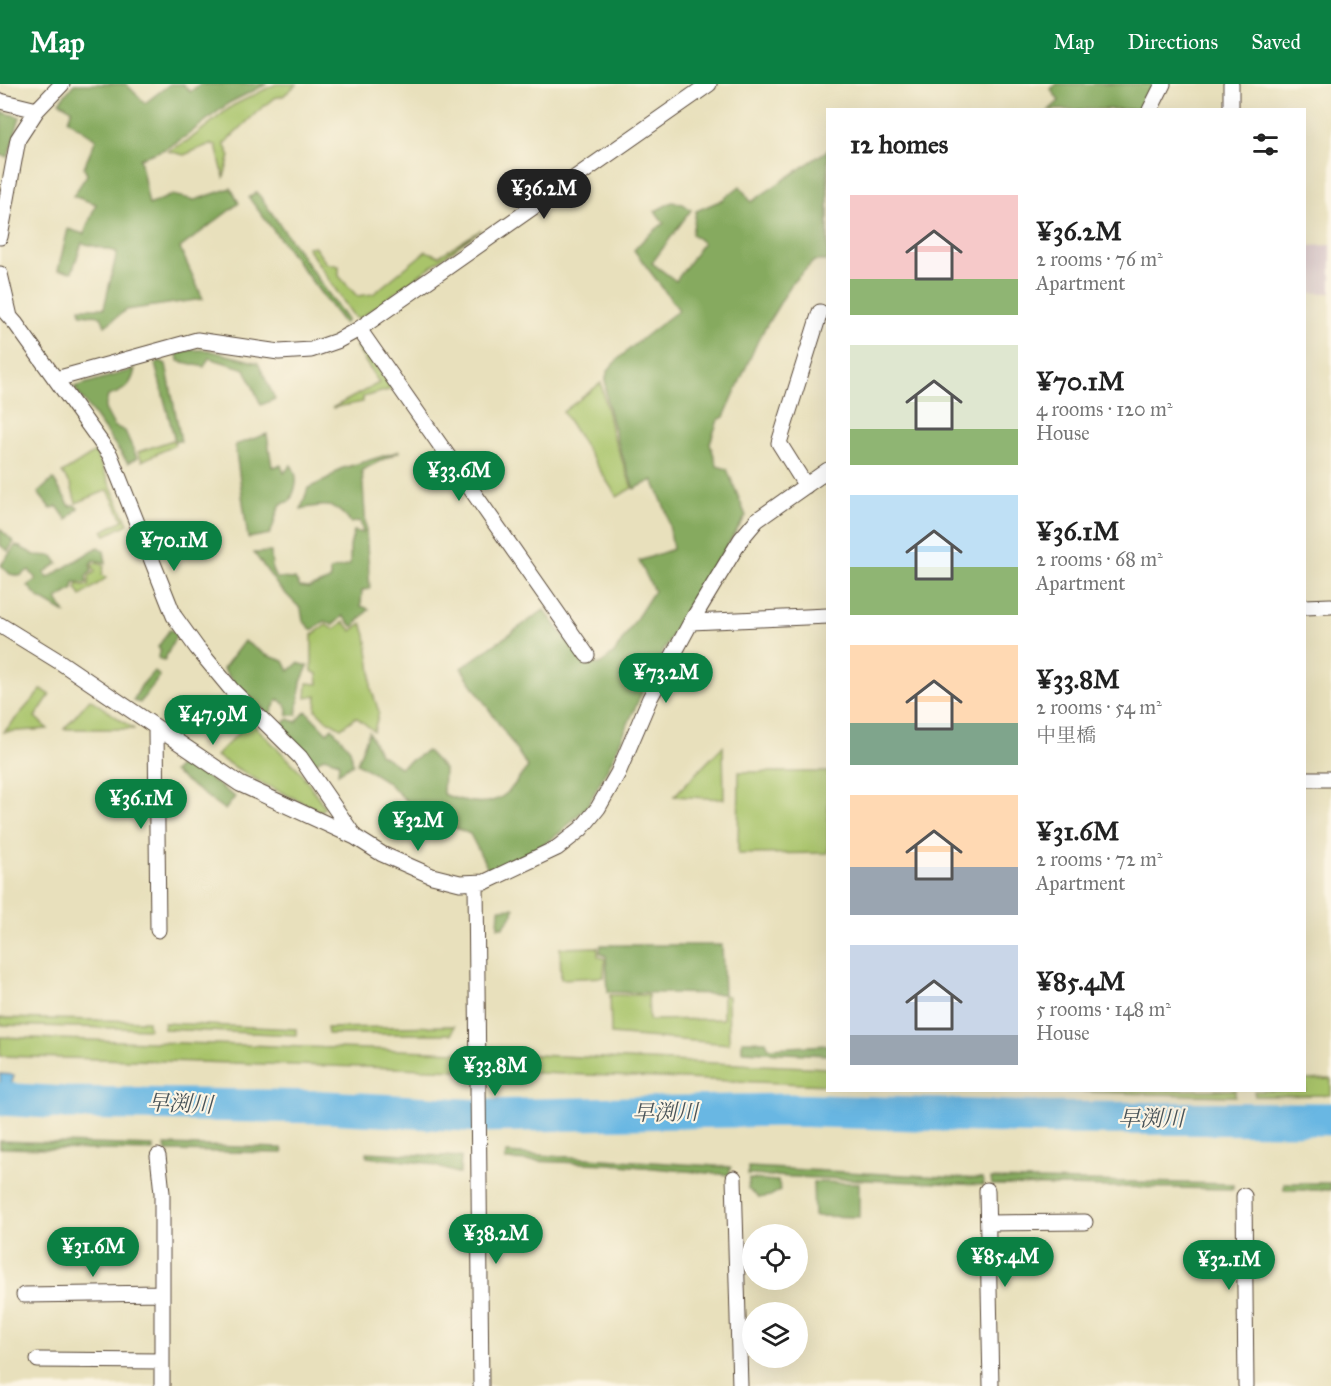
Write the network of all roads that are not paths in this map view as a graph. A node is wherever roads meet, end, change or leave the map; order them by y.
1 (62, 84) edge
2 (710, 84) edge
3 (1163, 84) edge
4 (1231, 84) edge
5 (0, 100) edge
6 (1151, 108) edge
7 (1232, 108) edge
8 (37, 110) junction
9 (0, 237) edge
10 (0, 274) edge
11 (5, 311) edge
12 (820, 312) dead end
13 (359, 329) junction
14 (56, 379) junction
15 (826, 471) edge
16 (806, 486) junction
17 (1331, 606) edge
18 (1306, 607) edge
19 (826, 616) edge
20 (691, 622) junction
21 (0, 625) edge
22 (587, 655) dead end
23 (156, 729) junction
24 (1306, 779) edge
25 (1331, 779) edge
26 (355, 837) junction
27 (476, 884) junction
28 (158, 930) dead end
29 (158, 1156) dead end
30 (734, 1178) dead end
31 (987, 1190) dead end
32 (1244, 1196) dead end
33 (988, 1222) junction
34 (1085, 1222) dead end
35 (162, 1293) junction
36 (24, 1295) dead end
37 (38, 1360) dead end
38 (162, 1361) junction
39 (162, 1386) edge
40 (481, 1386) edge
41 (740, 1386) edge
42 (991, 1386) edge
43 (1246, 1386) edge

1 - 8 street
2 - 13 street
3 - 6 street
4 - 7 street
5 - 8 street
8 - 9 street
10 - 11 street
11 - 14 street
12 - 16 street
13 - 14 street
13 - 22 street
14 - 26 street
15 - 16 street
16 - 20 street
17 - 18 street
19 - 20 street
20 - 27 street
21 - 23 street
23 - 26 street
23 - 28 street
24 - 25 street
26 - 27 street
27 - 40 street
29 - 35 street
30 - 41 street
31 - 33 street
32 - 43 street
33 - 34 street
33 - 42 street
35 - 36 street
35 - 38 street
37 - 38 street
38 - 39 street

